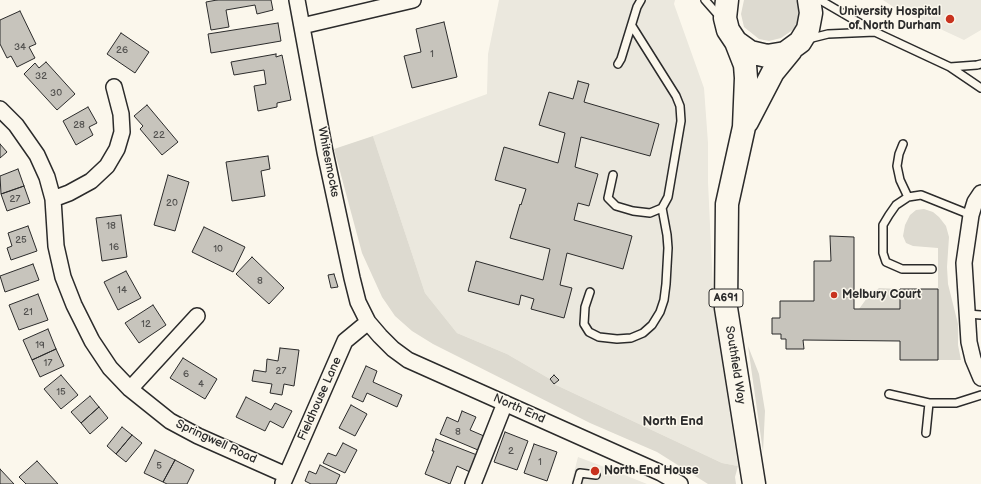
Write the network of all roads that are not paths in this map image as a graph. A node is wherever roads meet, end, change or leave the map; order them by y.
1 (297, 0) edge
2 (413, 0) edge
3 (641, 0) edge
4 (705, 0) edge
5 (727, 0) edge
6 (809, 0) edge
7 (820, 0) edge
8 (302, 26) junction
9 (632, 26) junction
10 (875, 32) junction
11 (732, 36) junction
12 (795, 46) junction
13 (618, 64) dead end
14 (981, 64) edge
15 (950, 67) junction
16 (114, 87) dead end
17 (981, 88) edge
18 (0, 109) edge
19 (744, 127) junction
20 (903, 144) dead end
21 (613, 175) dead end
22 (981, 193) edge
23 (908, 197) junction
24 (53, 199) junction
25 (662, 208) junction
26 (971, 214) junction
27 (932, 269) dead end
28 (590, 292) dead end
29 (974, 314) edge
30 (198, 316) dead end
31 (368, 322) junction
32 (981, 378) edge
33 (130, 389) junction
34 (890, 394) dead end
35 (981, 395) edge
36 (505, 403) junction
37 (929, 403) junction
38 (926, 433) dead end
39 (596, 474) dead end
40 (284, 479) edge
41 (473, 484) edge
42 (577, 484) edge
43 (680, 484) edge
44 (754, 484) edge

1 - 8 street, Whitesmocks
2 - 8 street
3 - 9 lane
4 - 11 lane
5 - 11 highway, Southfield Way
6 - 12 highway, Southfield Way
7 - 10 lane
8 - 31 street, Whitesmocks
9 - 13 lane
9 - 25 lane
10 - 12 lane
10 - 15 lane
11 - 12 highway
11 - 19 highway, Southfield Way / A691
12 - 19 highway, Southfield Way / A691
14 - 15 lane
15 - 17 lane
16 - 24 street
18 - 24 street, Springwell Road
19 - 44 highway, Southfield Way / A691
20 - 23 lane
21 - 25 lane
22 - 26 street
23 - 26 lane
23 - 27 lane
24 - 33 street, Springwell Road
25 - 28 lane
26 - 29 street
29 - 32 street
30 - 33 street
31 - 36 street, North End
31 - 40 street, Fieldhouse Lane
33 - 40 street, Springwell Road
34 - 37 lane
35 - 37 lane
36 - 41 street
36 - 43 street, North End
37 - 38 lane
39 - 42 lane

